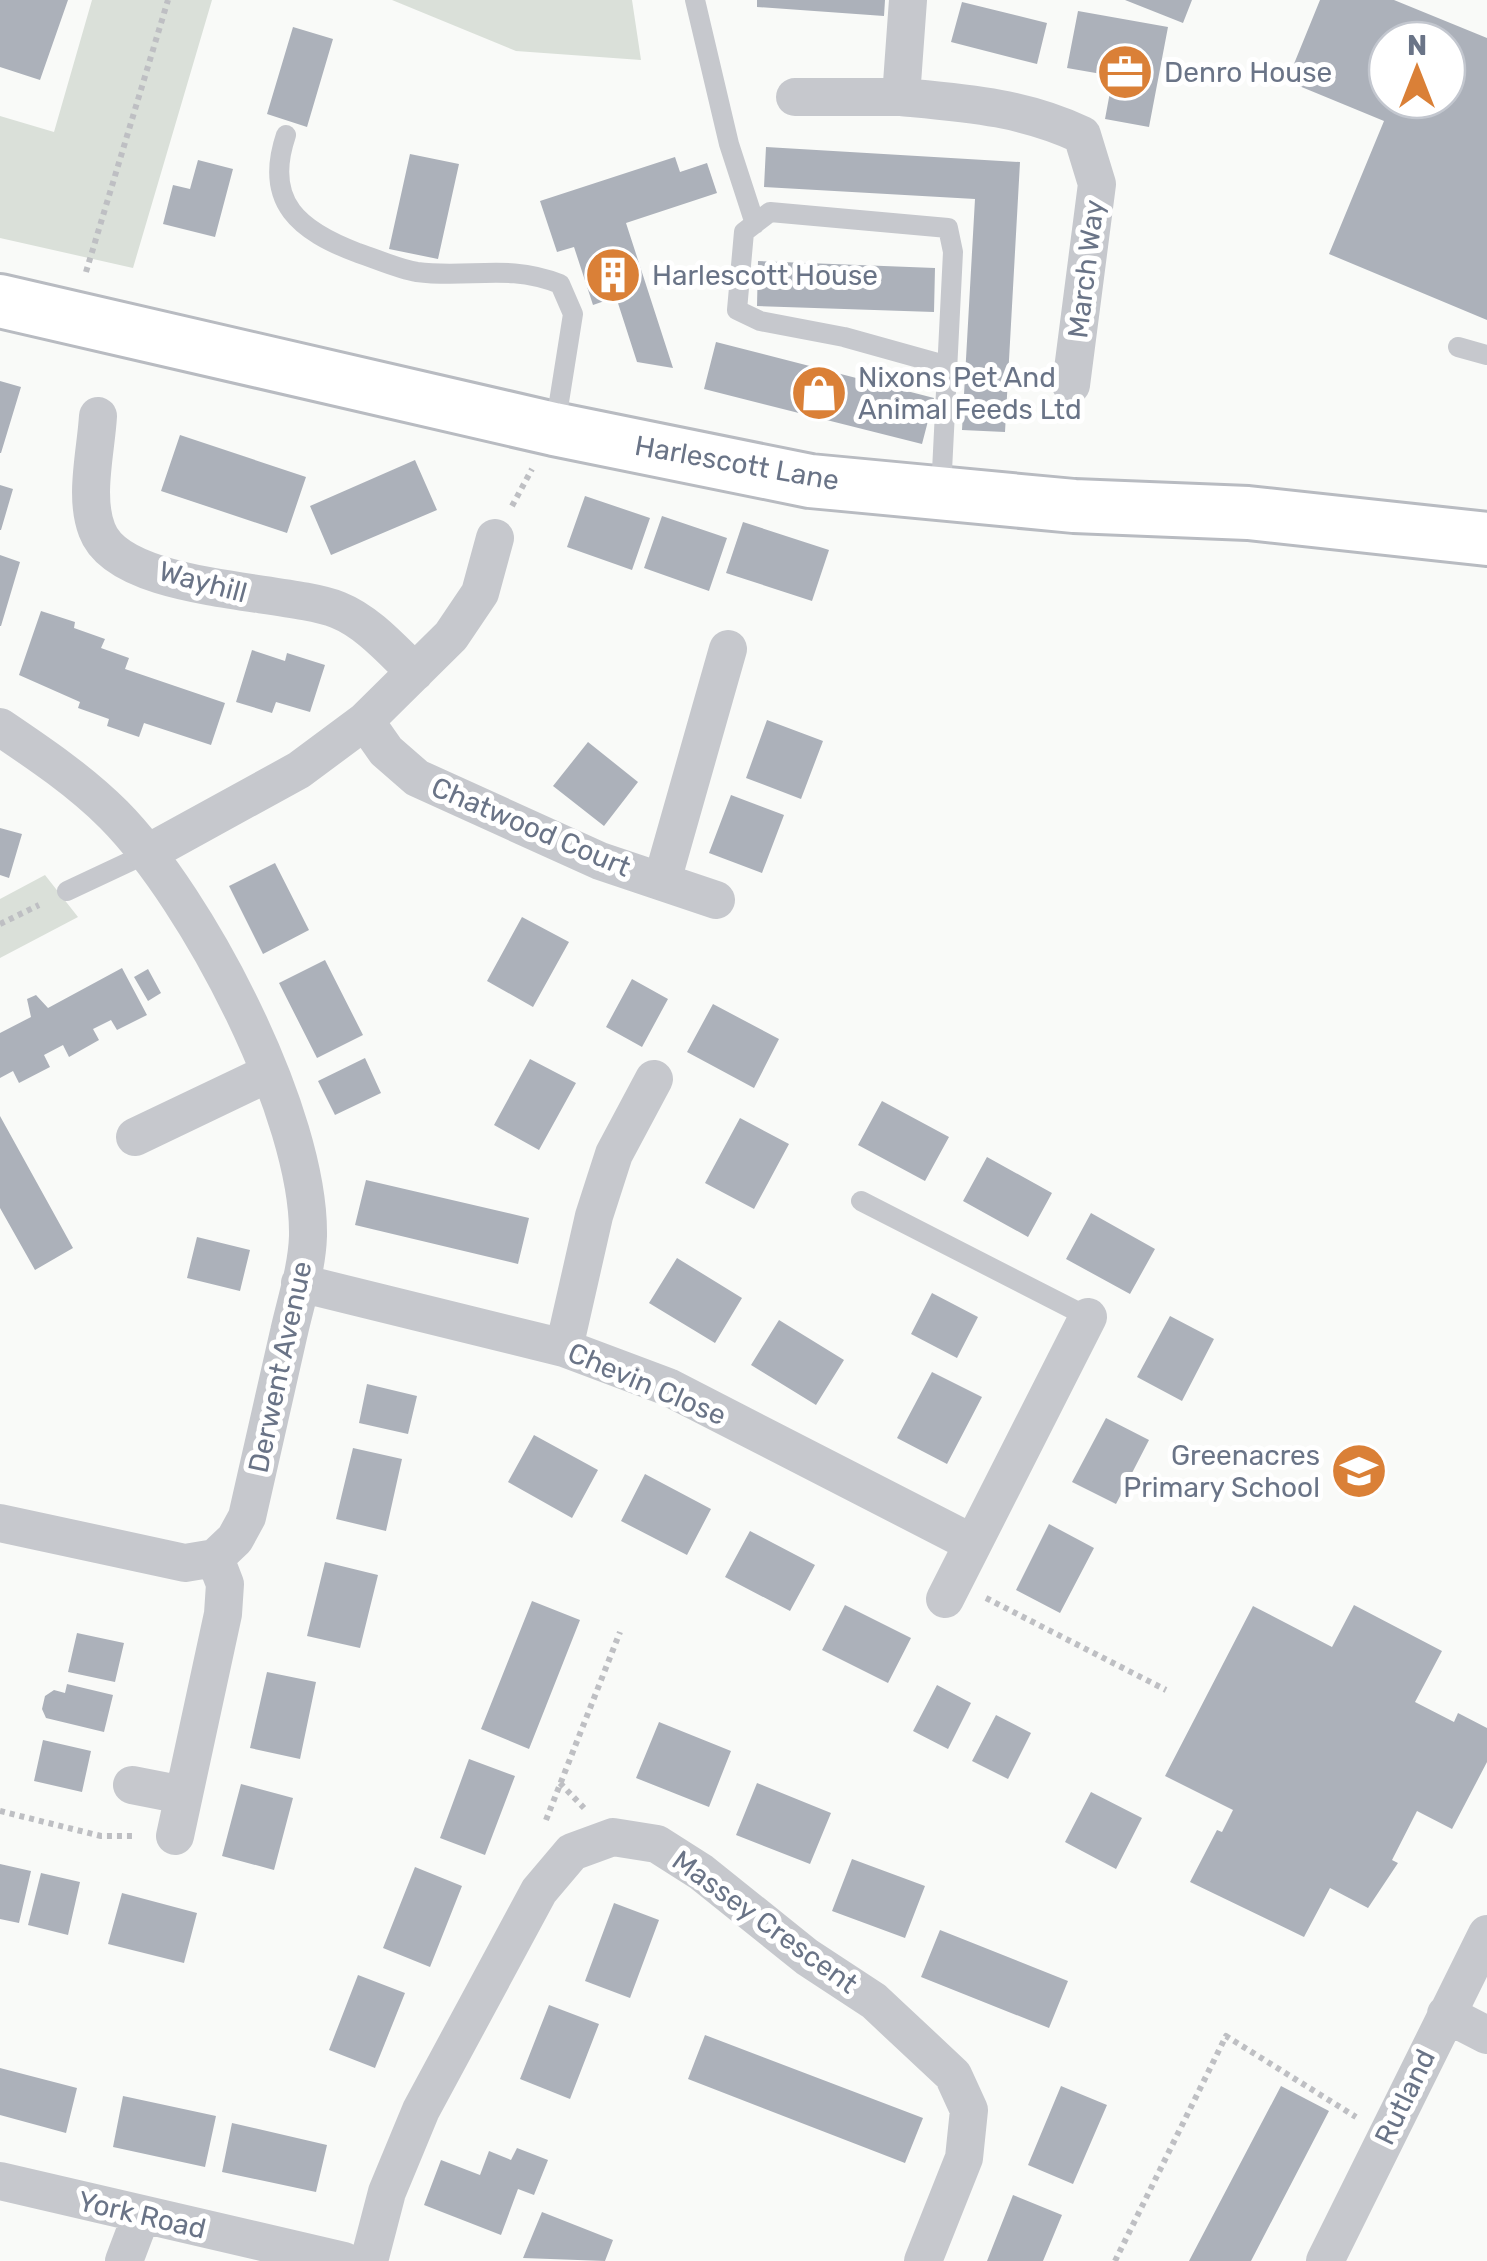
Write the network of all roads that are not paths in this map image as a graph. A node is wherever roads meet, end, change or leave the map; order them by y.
1 (695, 0) edge
2 (908, 0) edge
3 (795, 97) dead end
4 (900, 97) junction
5 (286, 135) dead end
6 (755, 224) junction
7 (0, 301) edge
8 (1458, 346) dead end
9 (1487, 355) edge
10 (948, 366) junction
11 (1071, 385) dead end
12 (98, 416) dead end
13 (554, 429) junction
14 (942, 491) junction
15 (495, 538) road end
16 (1487, 539) edge
17 (728, 649) dead end
18 (415, 672) junction
19 (364, 722) junction
20 (0, 727) edge
21 (148, 854) junction
22 (662, 881) junction
23 (67, 891) road end
24 (716, 900) dead end
25 (268, 1073) junction
26 (654, 1078) dead end
27 (134, 1138) dead end
28 (861, 1200) dead end
29 (300, 1283) junction
30 (1088, 1317) joint
31 (564, 1348) junction
32 (0, 1523) edge
33 (972, 1543) junction
34 (215, 1558) junction
35 (949, 1590) road end
36 (132, 1785) dead end
37 (183, 1795) junction
38 (174, 1836) road end
39 (1487, 1934) edge
40 (1446, 2014) junction
41 (1487, 2035) edge
42 (0, 2181) edge
43 (141, 2216) junction
44 (262, 2252) edge
45 (124, 2261) edge
46 (344, 2261) edge
47 (368, 2261) edge
48 (922, 2261) edge
49 (1324, 2261) edge

1 - 6 lane
2 - 4 street
3 - 4 street
4 - 11 street, March Way
5 - 13 lane
6 - 10 lane
6 - 10 lane
7 - 13 street, Harlescott Lane
8 - 9 lane
10 - 14 lane
12 - 18 street, Wayhill
13 - 14 street, Harlescott Lane
14 - 16 street, Harlescott Lane
15 - 18 street
17 - 22 street, Chatwood Court
18 - 19 street
19 - 21 street
19 - 22 street, Chatwood Court
20 - 21 street, Derwent Avenue
21 - 23 lane
21 - 25 street, Derwent Avenue
22 - 24 street, Chatwood Court
25 - 27 street
25 - 29 street, Derwent Avenue
26 - 31 street
28 - 30 lane
29 - 31 street, Chevin Close
29 - 34 street, Derwent Avenue
30 - 33 street
31 - 33 street, Chevin Close
32 - 34 street
33 - 35 street
34 - 37 street
36 - 37 street
37 - 38 street
39 - 40 street, Rutland
40 - 41 street
40 - 49 street, Rutland
42 - 43 street, York Road
43 - 44 street, York Road
43 - 45 street
44 - 46 street, York Road
47 - 48 street, Massey Crescent

